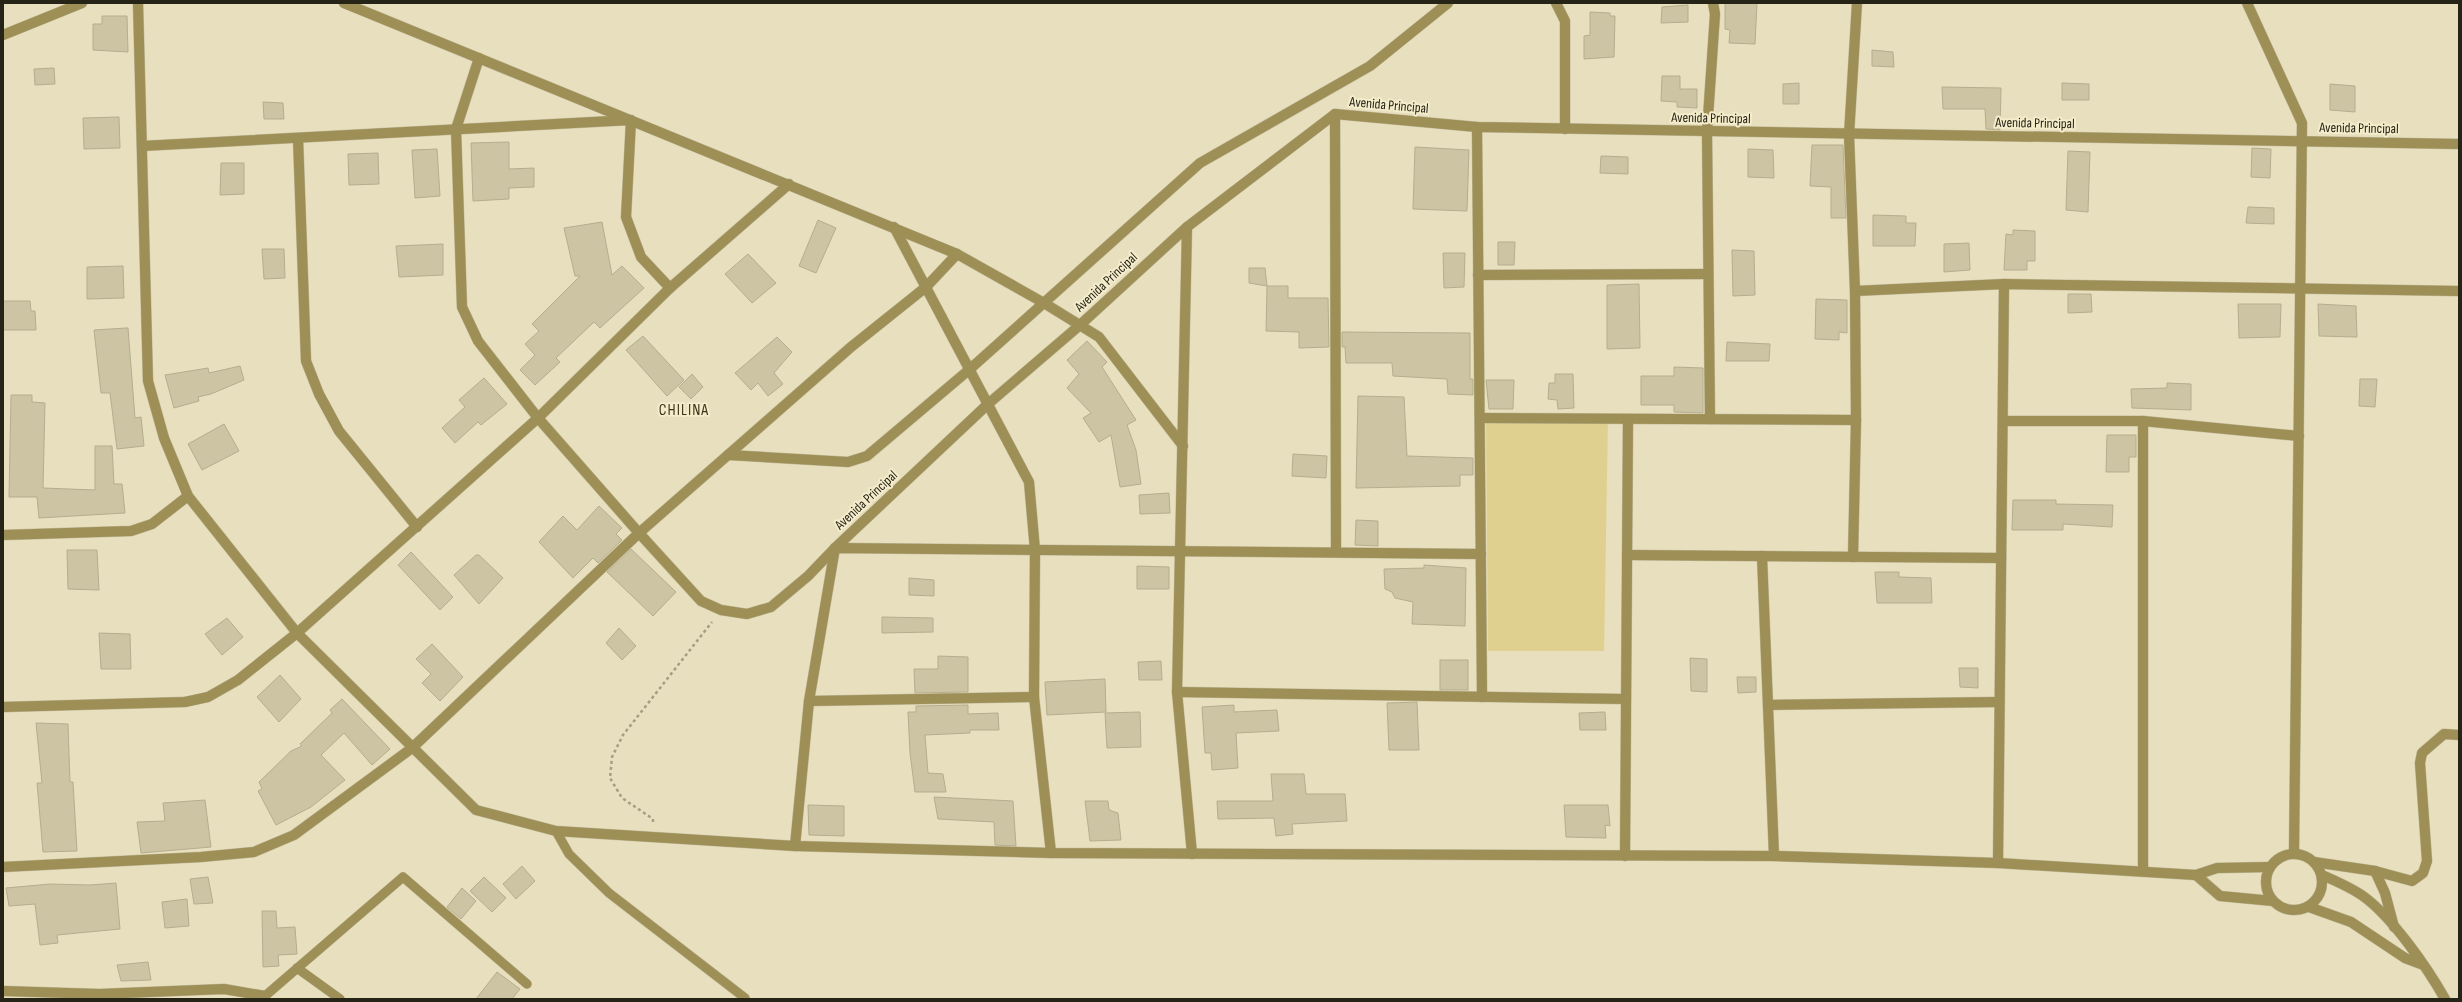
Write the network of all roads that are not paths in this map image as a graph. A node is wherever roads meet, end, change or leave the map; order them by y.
1 (82, 3) edge
2 (138, 3) edge
3 (344, 3) edge
4 (1448, 3) edge
5 (1556, 3) edge
6 (1713, 3) edge
7 (1857, 3) edge
8 (2247, 3) edge
9 (3, 35) edge
10 (479, 58) junction
11 (1335, 114) junction
12 (631, 120) junction
13 (1477, 127) junction
14 (456, 129) junction
15 (1565, 129) junction
16 (1707, 132) junction
17 (1849, 135) junction
18 (298, 138) junction
19 (2302, 140) junction
20 (2459, 144) edge
21 (142, 146) junction
22 (789, 184) junction
23 (894, 227) junction
24 (1187, 227) junction
25 (957, 254) junction
26 (1708, 274) junction
27 (1478, 275) junction
28 (2004, 284) junction
29 (926, 286) junction
30 (670, 288) junction
31 (2302, 288) junction
32 (1855, 291) junction
33 (2459, 291) edge
34 (1044, 303) junction
35 (1080, 325) junction
36 (970, 369) junction
37 (988, 404) junction
38 (538, 418) junction
39 (1480, 418) junction
40 (1628, 419) junction
41 (1710, 419) junction
42 (1856, 420) junction
43 (2003, 421) junction
44 (2143, 421) junction
45 (2299, 436) junction
46 (1182, 446) junction
47 (728, 455) junction
48 (188, 496) junction
49 (417, 527) junction
50 (638, 533) junction
51 (3, 535) edge
52 (835, 548) junction
53 (1035, 550) junction
54 (1180, 551) junction
55 (1336, 552) junction
56 (1481, 554) junction
57 (1627, 555) junction
58 (1762, 556) junction
59 (1854, 557) junction
60 (2001, 558) junction
61 (297, 633) junction
62 (1177, 692) junction
63 (1034, 697) junction
64 (1482, 697) junction
65 (1626, 699) junction
66 (809, 701) junction
67 (1999, 702) junction
68 (1768, 705) junction
69 (3, 708) edge
70 (2459, 735) edge
71 (412, 748) junction
72 (556, 831) junction
73 (795, 846) junction
74 (1051, 853) junction
75 (2294, 853) junction
76 (1192, 854) junction
77 (1625, 856) junction
78 (1774, 856) junction
79 (1998, 862) junction
80 (2314, 862) junction
81 (3, 867) edge
82 (2270, 867) junction
83 (2376, 870) junction
84 (2143, 871) junction
85 (2322, 874) junction
86 (2196, 875) junction
87 (2273, 901) junction
88 (2309, 907) junction
89 (2394, 927) junction
90 (2422, 965) junction
91 (297, 968) junction
92 (527, 984) dead end
93 (3, 991) edge
94 (266, 996) joint
95 (745, 998) dead end
96 (340, 999) edge
97 (2446, 999) edge

1 - 9 street
2 - 21 street
3 - 10 street
4 - 34 street
5 - 15 street
6 - 16 street
7 - 17 street
8 - 19 street
10 - 12 street
10 - 14 street, Avenida Principal
11 - 13 street, Avenida Principal
11 - 24 street, Avenida Principal
11 - 55 street
12 - 14 street
12 - 22 street
12 - 30 street
13 - 15 street, Avenida Principal
13 - 27 street
14 - 18 street
14 - 38 street, Avenida Principal
15 - 16 street, Avenida Principal
16 - 17 street, Avenida Principal
16 - 26 street
17 - 19 street, Avenida Principal
17 - 32 street
18 - 21 street
18 - 49 street
19 - 20 street, Avenida Principal
19 - 31 street
21 - 48 street
22 - 23 street
22 - 30 street
23 - 25 street
23 - 29 street
24 - 35 street, Avenida Principal
24 - 46 street
25 - 29 street
25 - 34 street
26 - 27 street
26 - 41 street
27 - 39 street
28 - 31 street
28 - 32 street
28 - 43 street
29 - 36 street
29 - 47 street
30 - 38 street
31 - 33 street
31 - 45 street
32 - 42 street
34 - 35 street
34 - 36 street
35 - 37 street, Avenida Principal
35 - 46 street
36 - 37 street
36 - 47 street
37 - 52 street, Avenida Principal
37 - 53 street
38 - 49 street
38 - 50 street, Avenida Principal
39 - 40 street
39 - 56 street
40 - 41 street
40 - 57 street
41 - 42 street
42 - 59 street
43 - 44 street
43 - 60 street
44 - 45 street
44 - 84 street
45 - 75 street
46 - 54 street
47 - 50 street
48 - 51 street
48 - 61 street
49 - 61 street
50 - 52 street, Avenida Principal
50 - 71 street
52 - 53 street
52 - 66 street
53 - 54 street
53 - 63 street
54 - 55 street
54 - 62 street
55 - 56 street
56 - 64 street
57 - 58 street
57 - 65 street
58 - 59 street
58 - 68 street
59 - 60 street
60 - 67 street
61 - 69 street
61 - 71 street
62 - 64 street
62 - 76 street
63 - 66 street
63 - 74 street
64 - 65 street
65 - 77 street
66 - 73 street
67 - 68 street
67 - 79 street
68 - 78 street
70 - 83 street
71 - 72 street
71 - 81 street
72 - 73 street
72 - 95 lane
73 - 74 street
74 - 76 street
75 - 80 street
75 - 82 street
76 - 77 street
77 - 78 street
78 - 79 street
79 - 84 street
80 - 83 street
80 - 85 street
82 - 86 street
82 - 87 street
83 - 89 street
84 - 86 street
85 - 88 street
85 - 89 street
86 - 87 street
87 - 88 street
88 - 90 street
89 - 90 street
90 - 97 street
91 - 92 lane
91 - 94 lane
91 - 96 lane
93 - 94 street

